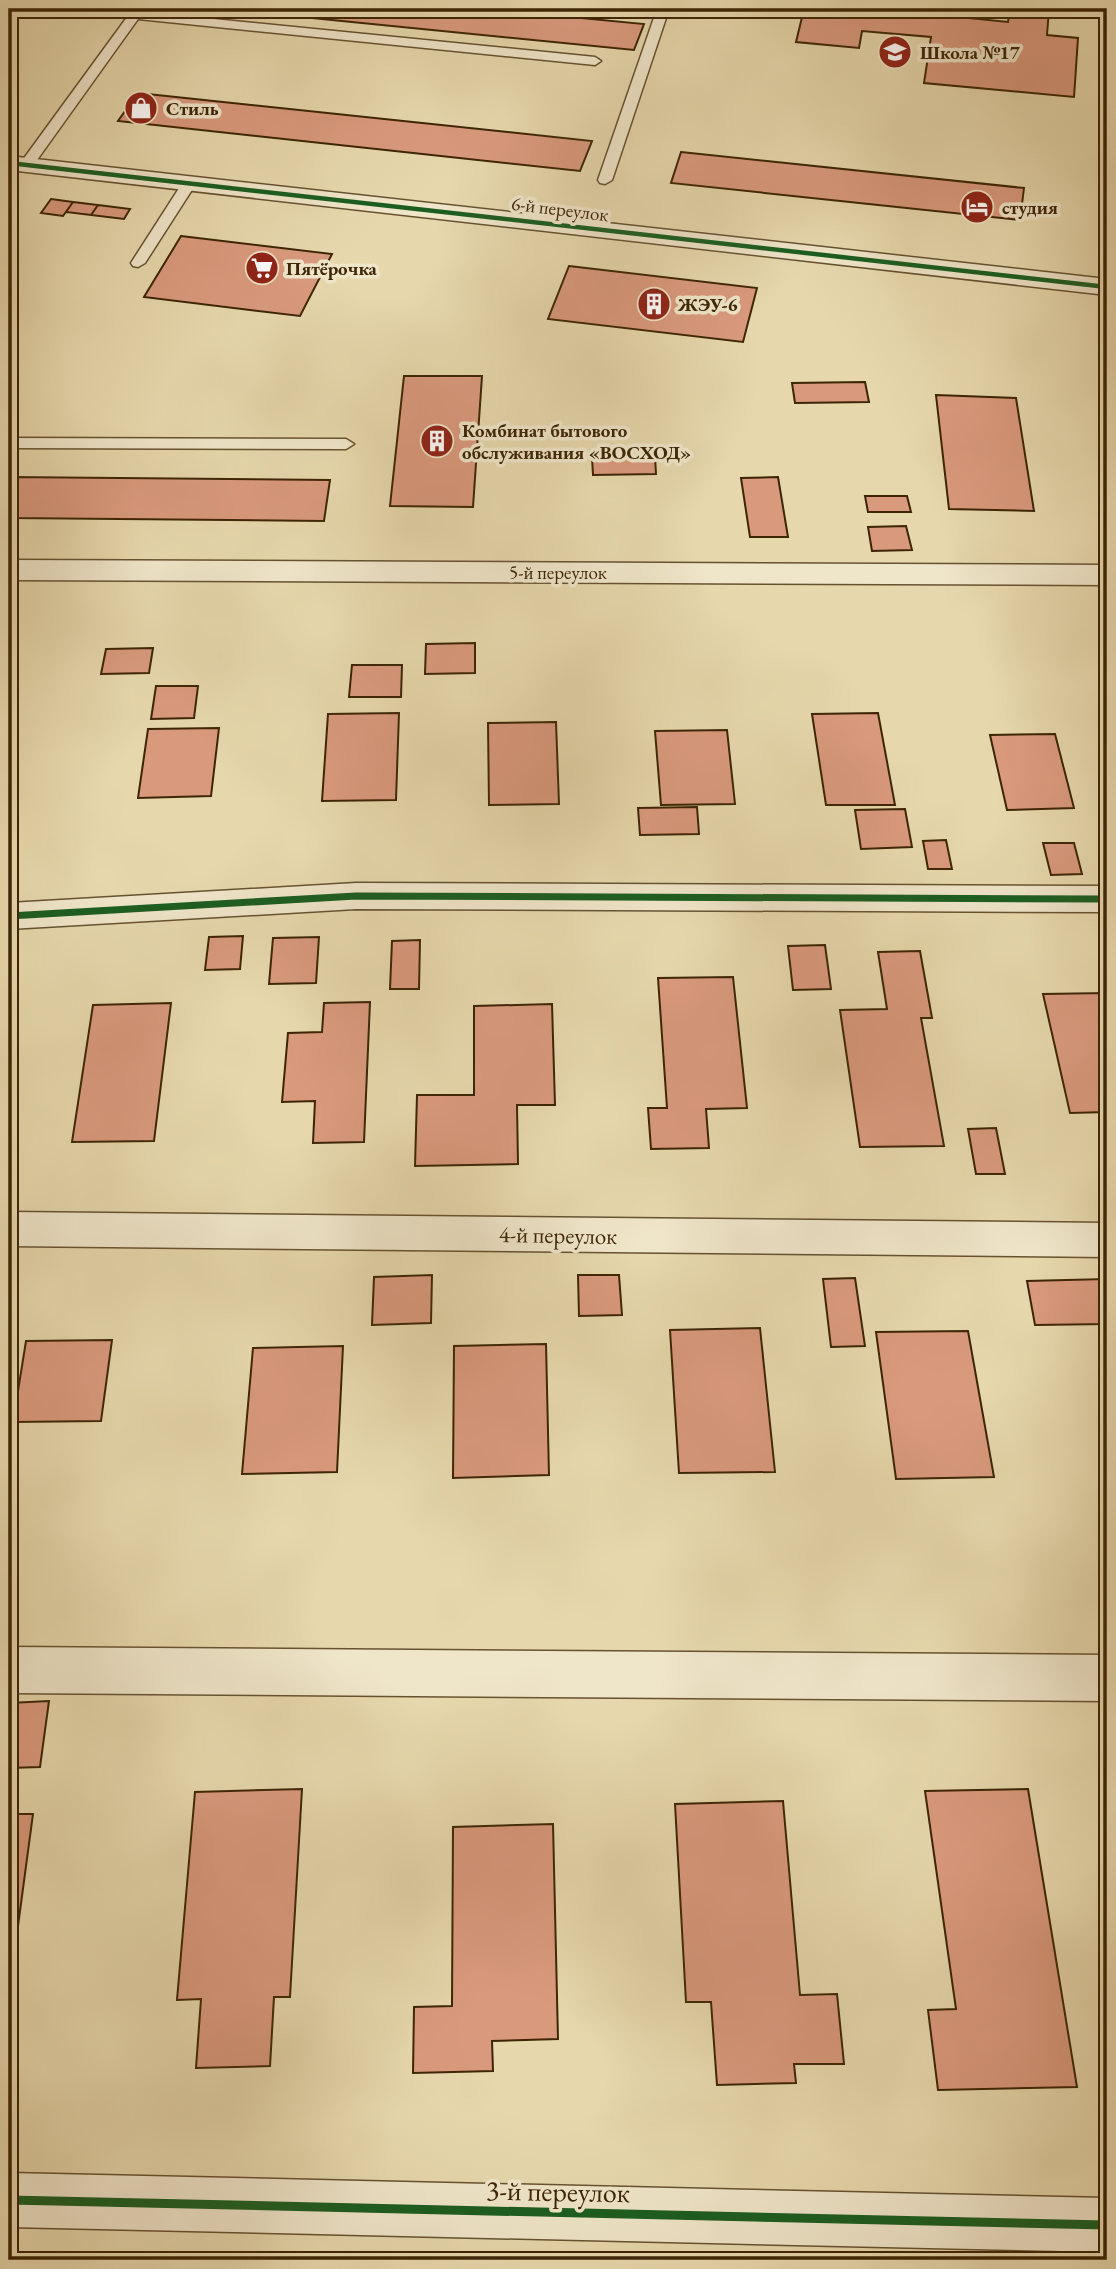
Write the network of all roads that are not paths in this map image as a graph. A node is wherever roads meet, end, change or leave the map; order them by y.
1 (663, 9) edge
2 (136, 12) edge
3 (595, 61) dead end
4 (18, 164) edge
5 (605, 180) dead end
6 (190, 182) junction
7 (138, 263) dead end
8 (1107, 287) edge
9 (9, 443) edge
10 (346, 444) dead end
11 (9, 570) edge
12 (1107, 575) edge
13 (1107, 900) edge
14 (9, 916) edge
15 (9, 1229) edge
16 (1107, 1240) edge
17 (9, 1670) edge
18 (1107, 1678) edge
19 (9, 2200) edge
20 (1107, 2225) edge

1 - 5 lane
2 - 3 lane
2 - 4 lane
4 - 6 street, 6-й переулок
6 - 7 lane
6 - 8 street, 6-й переулок
9 - 10 lane
11 - 12 street, 5-й переулок
13 - 14 street
15 - 16 street, 4-й переулок
17 - 18 street
19 - 20 street, 3-й переулок

